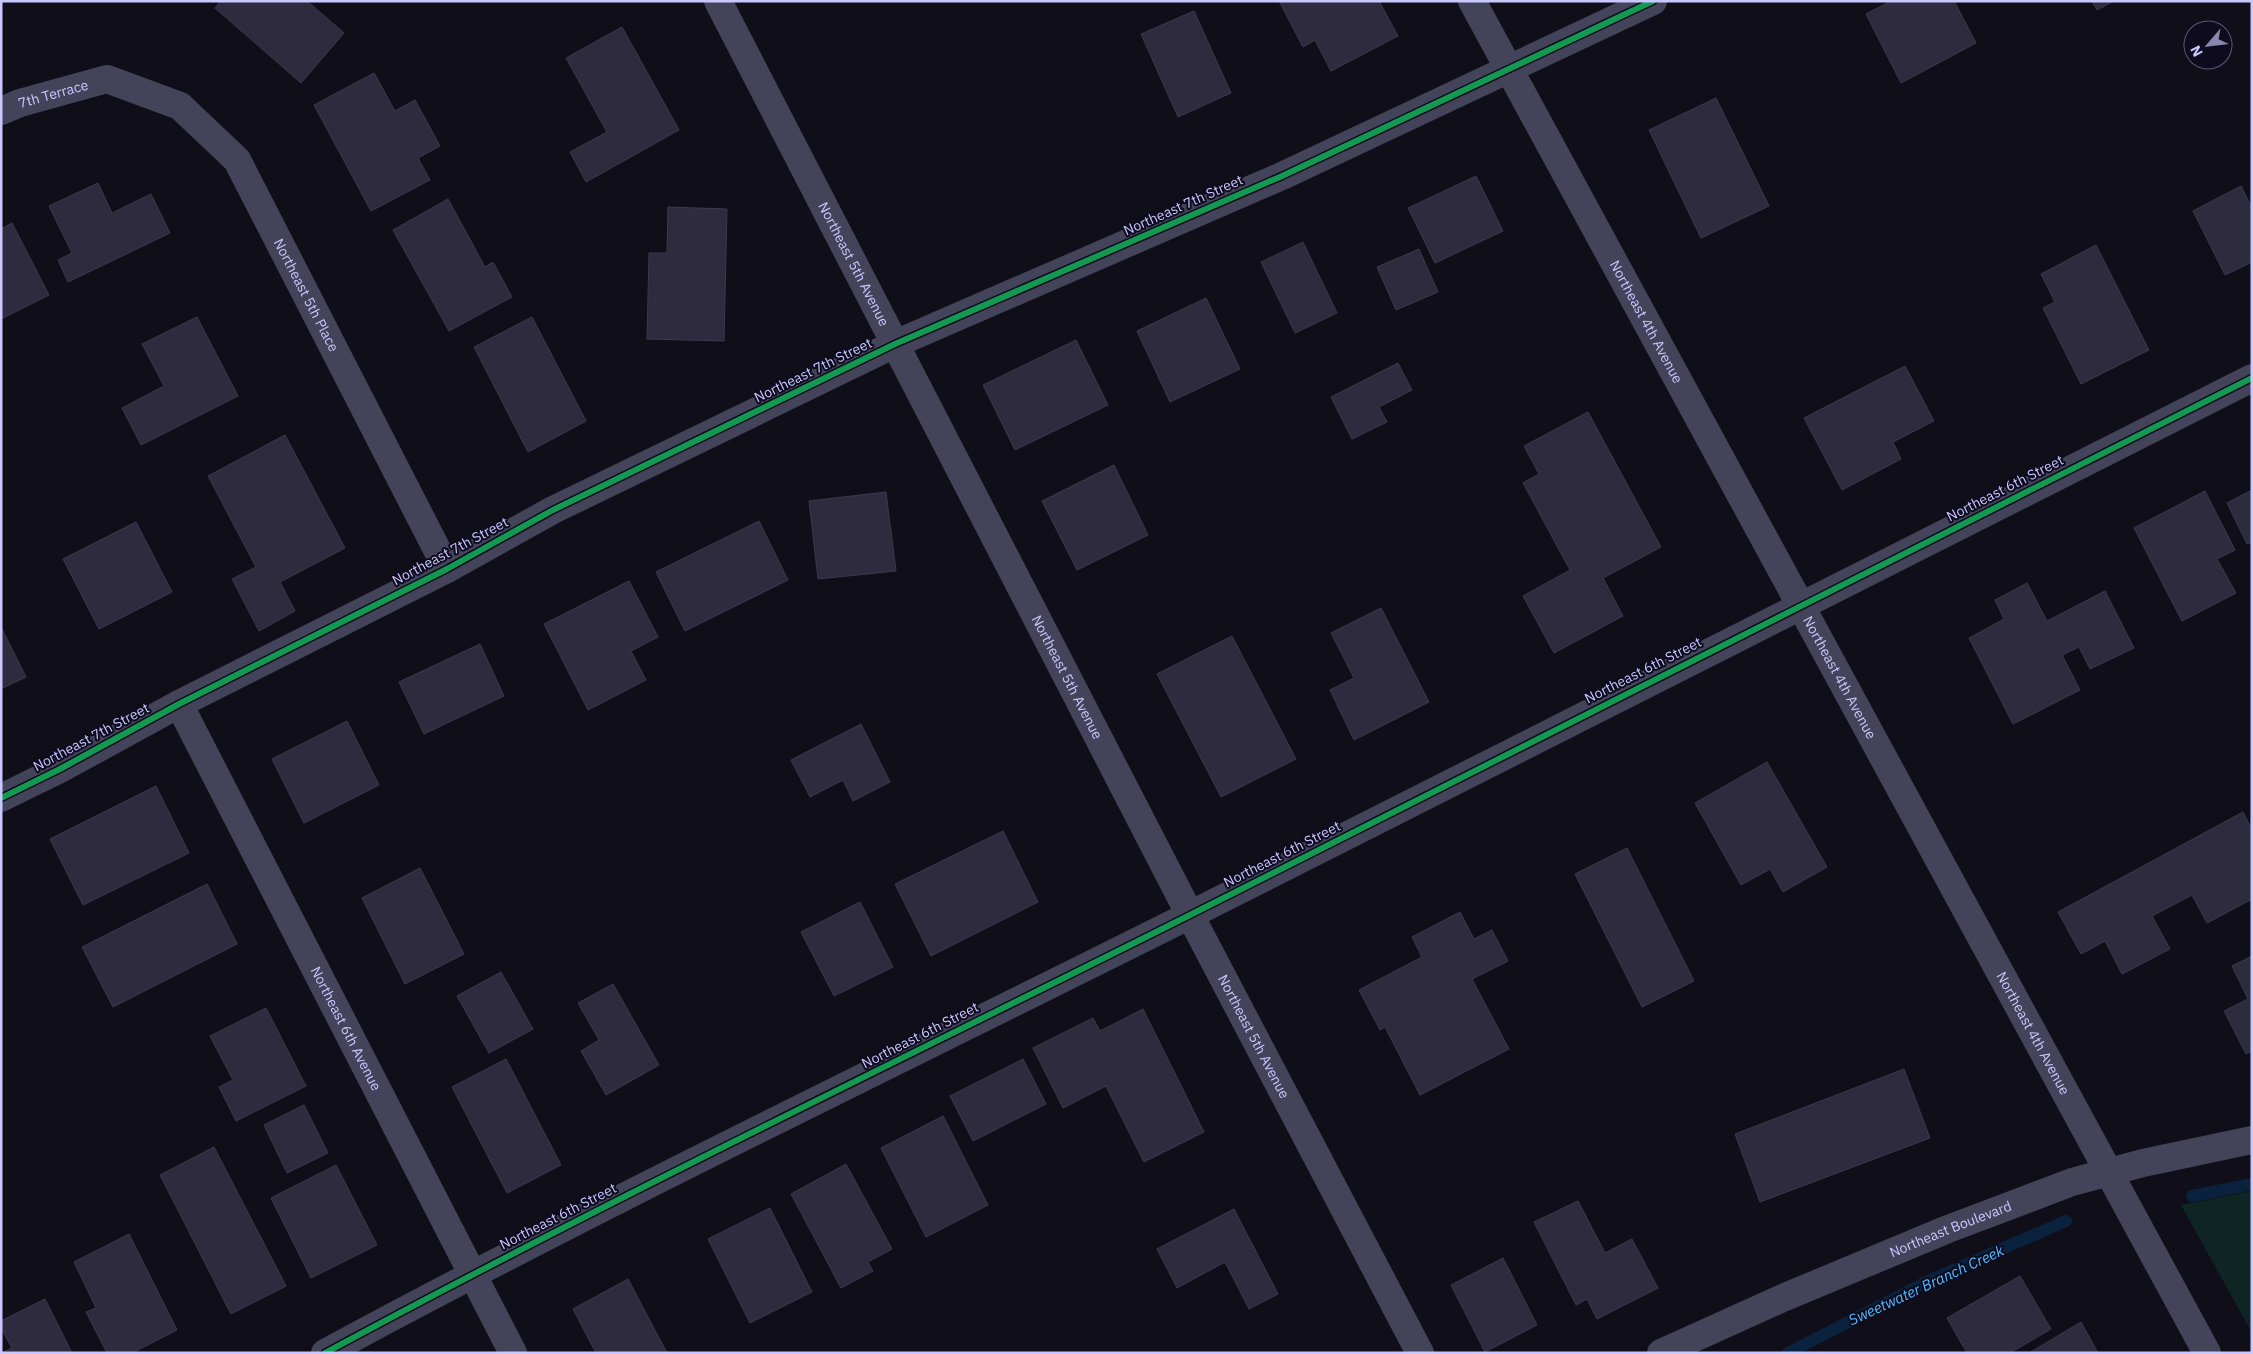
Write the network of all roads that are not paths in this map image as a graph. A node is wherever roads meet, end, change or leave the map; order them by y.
1 (718, 1) edge
2 (1472, 1) edge
3 (1653, 1) edge
4 (1508, 69) junction
5 (107, 78) joint
6 (1, 112) edge
7 (895, 344) junction
8 (2252, 378) edge
9 (447, 569) junction
10 (1800, 605) junction
11 (179, 704) junction
12 (1, 798) edge
13 (1190, 915) junction
14 (2252, 1140) edge
15 (2110, 1172) junction
16 (472, 1274) junction
17 (324, 1353) edge
18 (513, 1353) edge
19 (1420, 1353) edge
20 (1660, 1353) edge
21 (2207, 1353) edge

1 - 7 street, Northeast 5th Avenue
2 - 4 street, Northeast 4th Avenue
3 - 4 street, Northeast 7th Street
4 - 7 street, Northeast 7th Street
4 - 10 street, Northeast 4th Avenue
5 - 6 street, 7th Terrace
5 - 9 street, Northeast 5th Place
7 - 9 street, Northeast 7th Street
7 - 13 street, Northeast 5th Avenue
8 - 10 street, Northeast 6th Street
9 - 11 street, Northeast 7th Street
10 - 13 street, Northeast 6th Street
10 - 15 street, Northeast 4th Avenue
11 - 12 street, Northeast 7th Street
11 - 16 street, Northeast 6th Avenue
13 - 16 street, Northeast 6th Street
13 - 19 street, Northeast 5th Avenue
14 - 15 street, Northeast Boulevard
15 - 20 street, Northeast Boulevard
15 - 21 street, Northeast 4th Avenue
16 - 17 street, Northeast 6th Street
16 - 18 street, Northeast 6th Avenue

